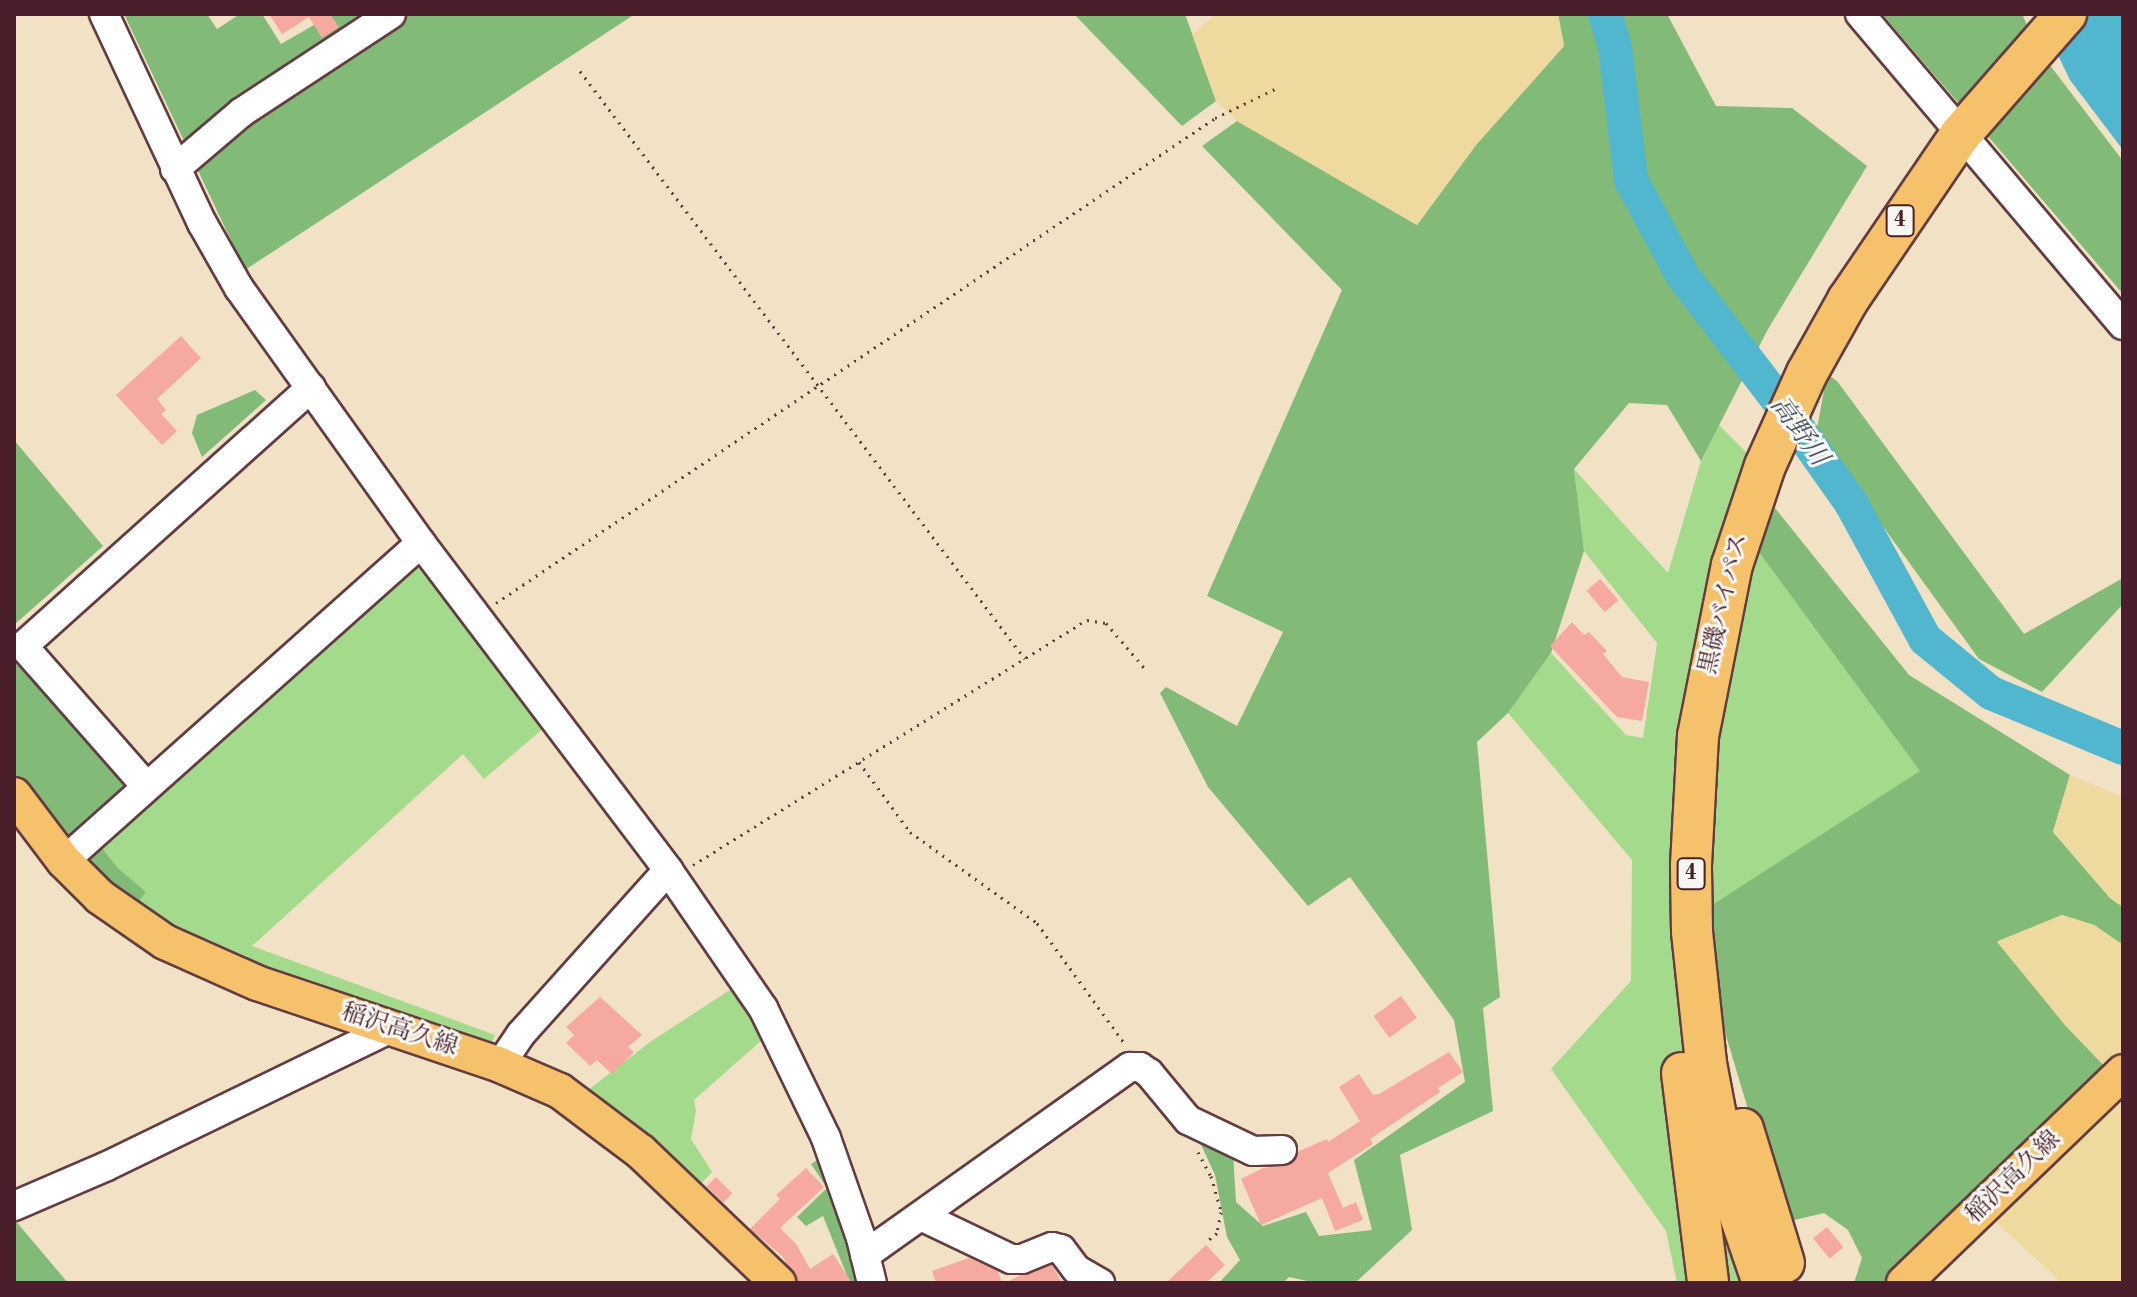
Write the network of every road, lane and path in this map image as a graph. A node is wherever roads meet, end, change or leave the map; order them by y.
1 (104, 14) edge
2 (391, 14) edge
3 (1860, 14) edge
4 (2066, 14) edge
5 (580, 71) dead end
6 (1275, 89) dead end
7 (1960, 135) junction
8 (175, 169) junction
9 (2123, 325) edge
10 (311, 388) junction
11 (818, 388) junction
12 (421, 543) junction
13 (477, 617) junction
14 (1025, 659) junction
15 (1147, 671) dead end
16 (859, 762) junction
17 (146, 786) junction
18 (14, 795) edge
19 (64, 861) junction
20 (670, 874) junction
21 (1692, 915) junction
22 (391, 1028) junction
23 (500, 1065) junction
24 (1140, 1067) junction
25 (2123, 1072) edge
26 (1179, 1114) junction
27 (1282, 1150) dead end
28 (14, 1206) edge
29 (921, 1216) junction
30 (1206, 1242) dead end
31 (865, 1255) junction
32 (778, 1283) edge
33 (872, 1283) edge
34 (1100, 1283) edge
35 (1708, 1283) edge
36 (1763, 1283) edge
37 (1791, 1283) edge
38 (1904, 1283) edge

1 - 8 street
2 - 8 street
3 - 7 street
4 - 7 highway, 黒磯バイパス / 4
5 - 11 path
6 - 11 path
7 - 9 street
7 - 21 highway, 黒磯バイパス / 4
8 - 10 street
10 - 12 street
10 - 17 street
11 - 13 path
11 - 14 path
12 - 13 street
12 - 17 street
13 - 20 street
14 - 15 path
14 - 16 path
16 - 20 path
16 - 24 path
17 - 19 street
18 - 19 main road, 稲沢高久線
19 - 22 main road, 稲沢高久線
20 - 23 street
20 - 31 street
21 - 35 highway, 4
21 - 36 highway, 黒磯バイパス / 4
21 - 37 highway, 4
22 - 23 main road, 稲沢高久線
22 - 28 street
23 - 32 main road, 稲沢高久線
24 - 26 street
24 - 29 street
25 - 38 main road, 稲沢高久線
26 - 27 street
26 - 30 path
29 - 31 street
29 - 34 street
31 - 33 street

